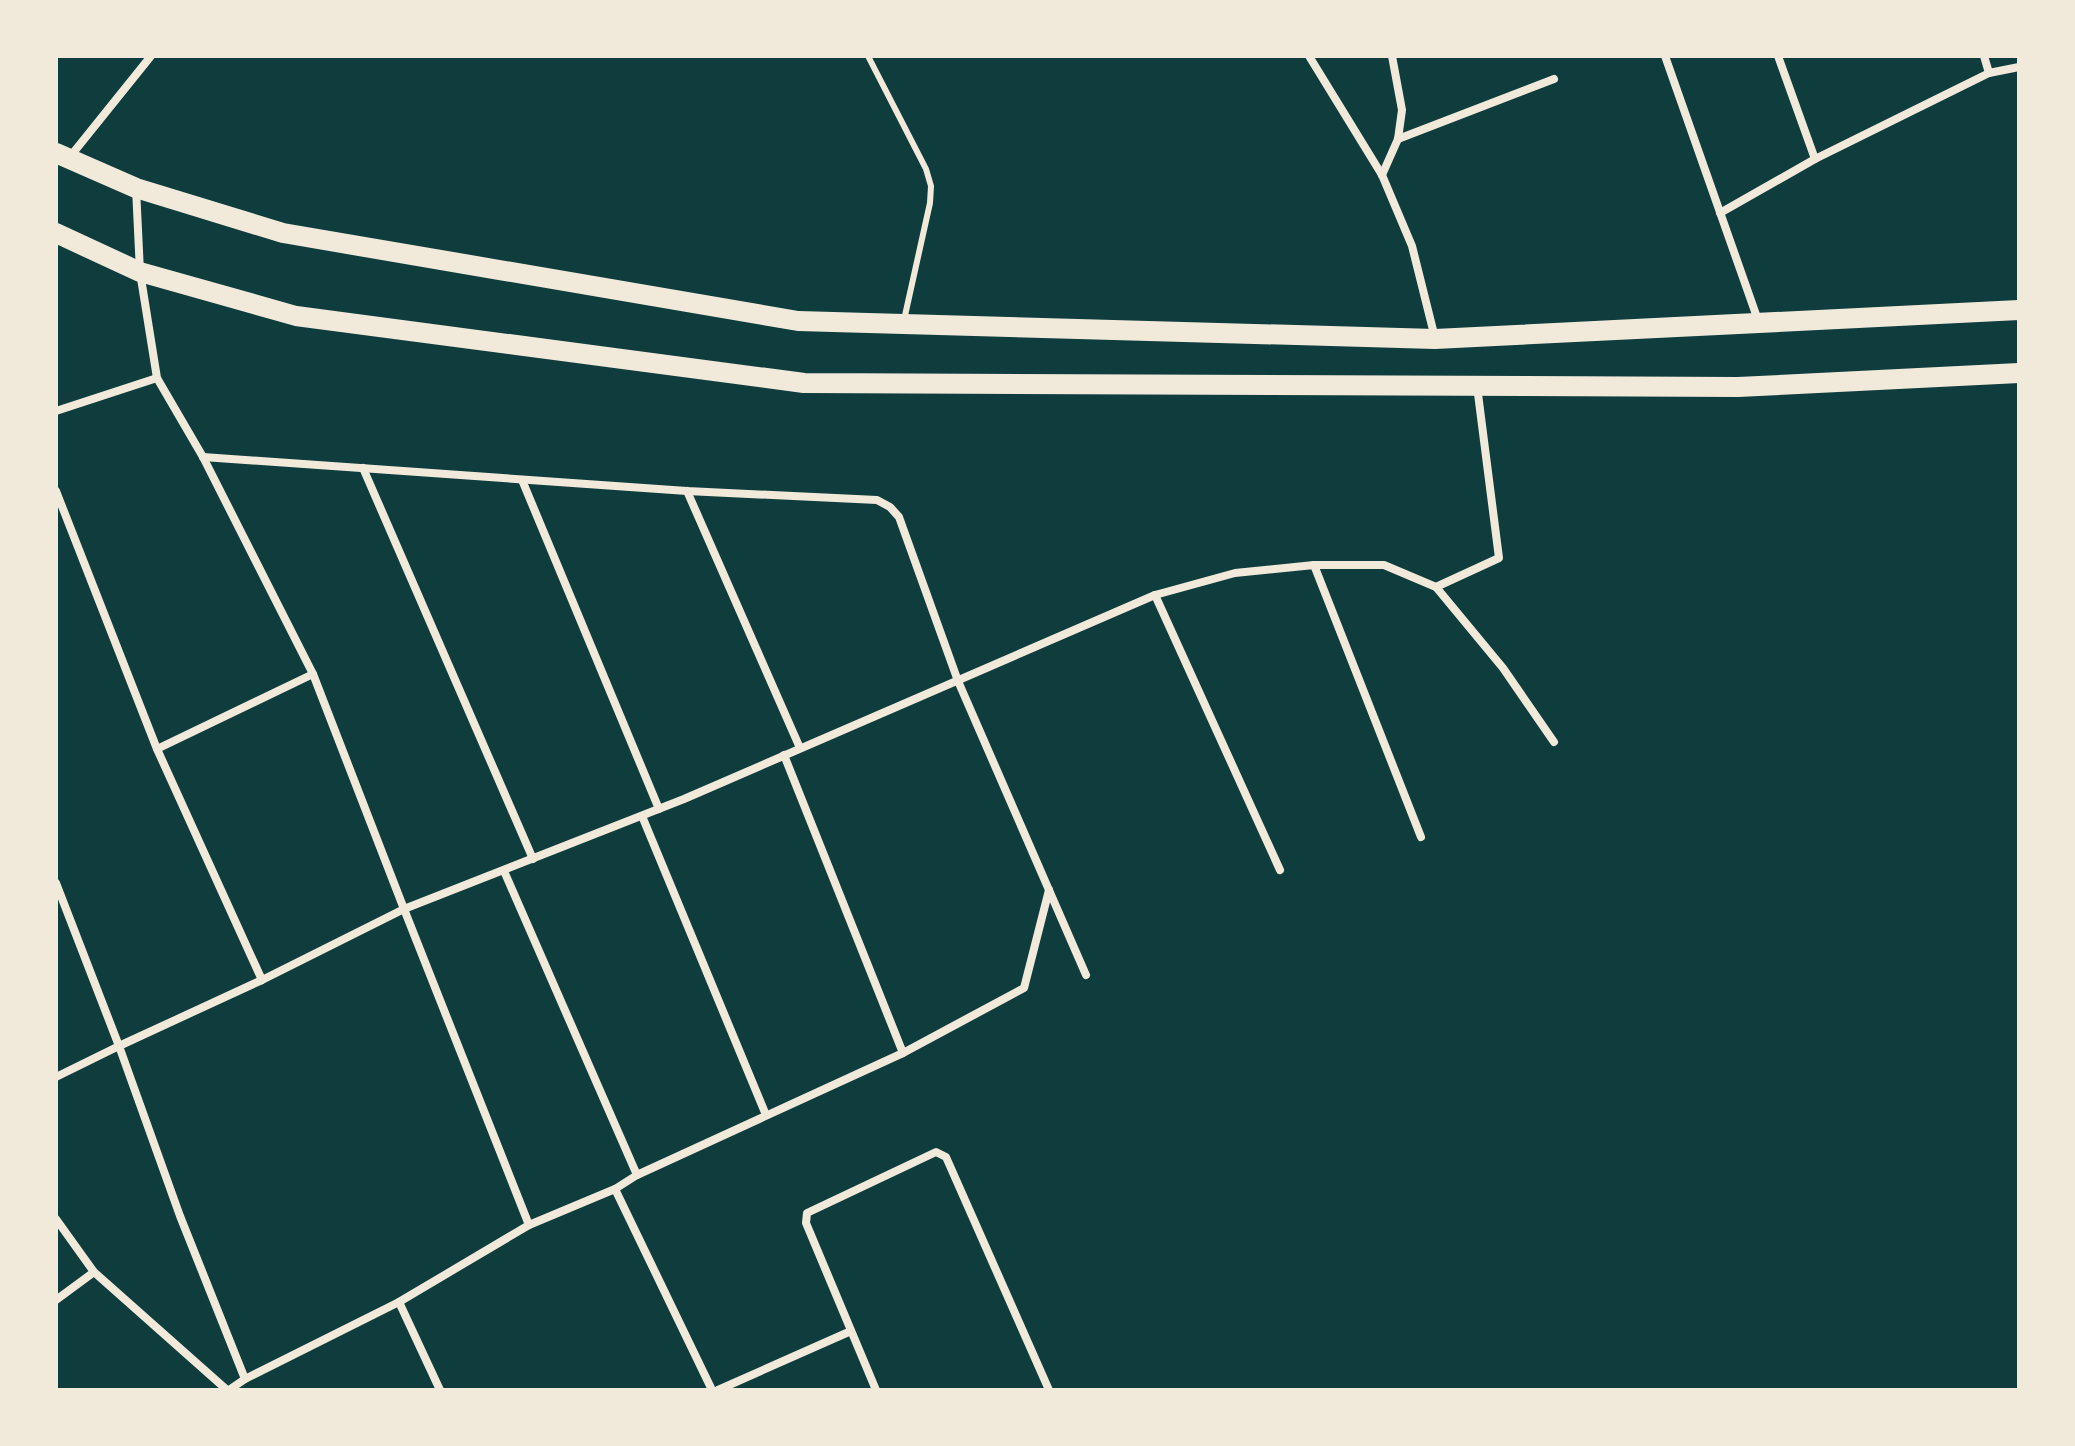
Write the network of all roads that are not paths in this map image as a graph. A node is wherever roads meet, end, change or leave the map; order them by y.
1 (151, 56) edge
2 (868, 56) edge
3 (1309, 56) edge
4 (1392, 56) edge
5 (1665, 56) edge
6 (1778, 56) edge
7 (1984, 56) edge
8 (2019, 67) edge
9 (1989, 73) junction
10 (1554, 79) dead end
11 (1398, 139) junction
12 (62, 156) edge
13 (1815, 159) junction
14 (1382, 175) junction
15 (136, 188) junction
16 (1720, 213) junction
17 (56, 233) edge
18 (140, 272) junction
19 (2019, 310) edge
20 (903, 324) junction
21 (1759, 324) junction
22 (1435, 339) junction
23 (2019, 373) edge
24 (157, 378) junction
25 (1477, 386) junction
26 (56, 411) edge
27 (203, 457) junction
28 (363, 468) junction
29 (522, 480) junction
30 (56, 491) edge
31 (687, 491) junction
32 (1314, 565) junction
33 (1436, 587) junction
34 (1155, 595) junction
35 (313, 674) junction
36 (958, 681) junction
37 (1554, 742) dead end
38 (800, 748) junction
39 (157, 749) junction
40 (784, 755) junction
41 (659, 809) junction
42 (642, 816) junction
43 (1421, 837) dead end
44 (533, 859) junction
45 (1280, 870) dead end
46 (504, 871) junction
47 (56, 883) edge
48 (1049, 890) junction
49 (404, 909) junction
50 (1086, 975) dead end
51 (262, 980) junction
52 (119, 1046) junction
53 (903, 1053) junction
54 (56, 1077) edge
55 (766, 1115) junction
56 (637, 1175) junction
57 (615, 1189) junction
58 (56, 1219) edge
59 (529, 1225) junction
60 (94, 1272) junction
61 (56, 1300) edge
62 (399, 1302) junction
63 (851, 1331) junction
64 (245, 1379) junction
65 (228, 1390) edge
66 (440, 1390) edge
67 (712, 1390) edge
68 (718, 1390) edge
69 (876, 1390) edge
70 (1049, 1390) edge

1 - 12 street
2 - 20 lane
3 - 14 street
4 - 11 street
5 - 16 street
6 - 13 street
7 - 9 street
8 - 9 street
9 - 13 street
10 - 11 street
11 - 14 street
12 - 15 main road
13 - 16 street
14 - 22 street
15 - 18 street
15 - 20 main road
16 - 21 street
17 - 18 main road
18 - 24 street
18 - 25 main road
19 - 21 main road
20 - 22 main road
21 - 22 main road
23 - 25 main road
24 - 26 street
24 - 27 street
25 - 33 street
27 - 28 street
27 - 35 street
28 - 29 street
28 - 44 street
29 - 31 street
29 - 41 street
30 - 39 street
31 - 36 street
31 - 38 street
32 - 33 street
32 - 34 street
32 - 43 street
33 - 37 street
34 - 36 street
34 - 45 street
35 - 39 street
35 - 49 street
36 - 38 street
36 - 48 street
38 - 40 street
39 - 51 street
40 - 41 street
40 - 53 street
41 - 42 street
42 - 44 street
42 - 55 street
44 - 46 street
46 - 49 street
46 - 56 street
47 - 52 street
48 - 50 street
48 - 53 street
49 - 51 street
49 - 59 street
51 - 52 street
52 - 54 street
52 - 64 street
53 - 55 street
55 - 56 street
56 - 57 street
57 - 59 street
57 - 67 street
58 - 60 street
59 - 62 street
60 - 61 street
60 - 65 street
62 - 64 street
62 - 66 street
63 - 68 street
63 - 69 street
63 - 70 street
64 - 65 street

